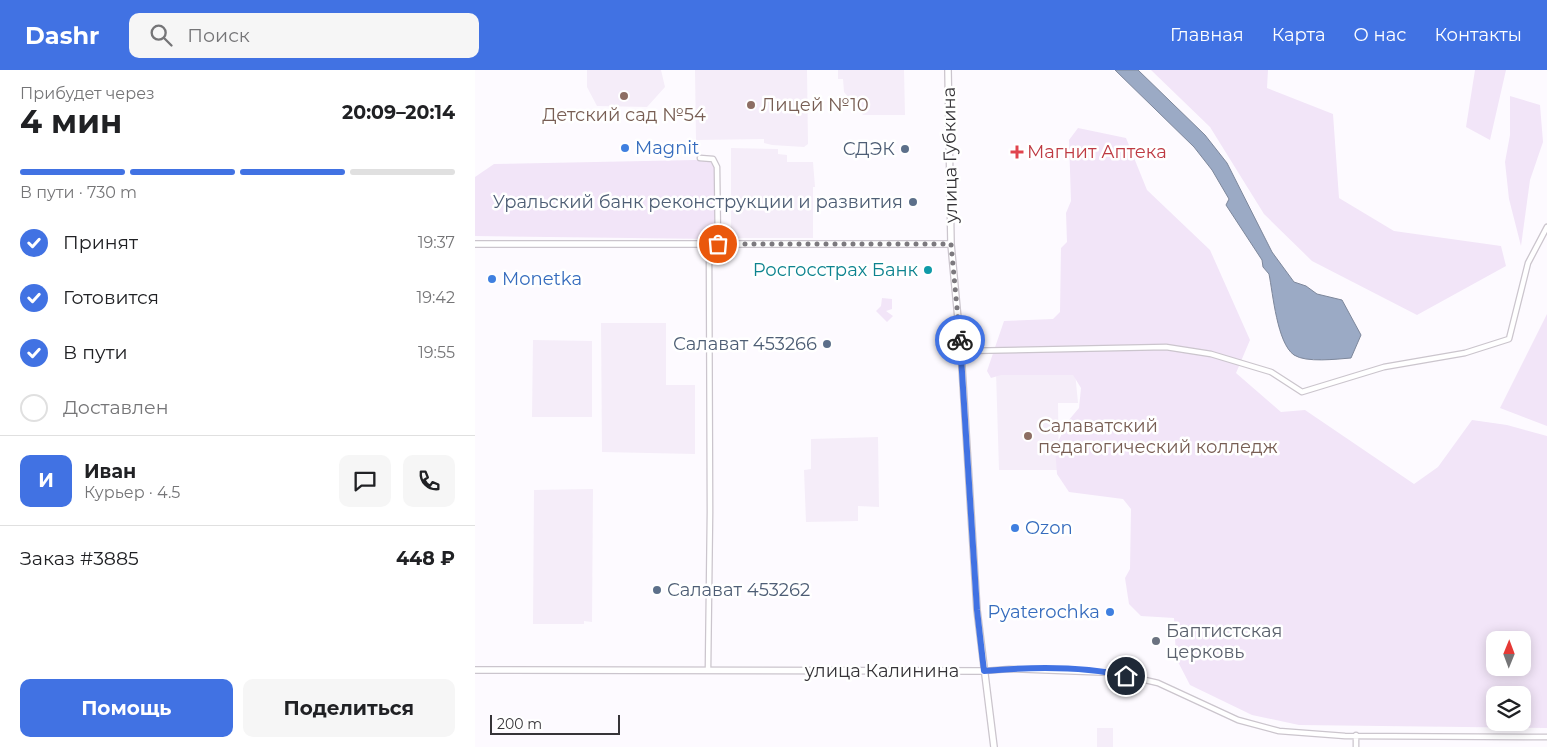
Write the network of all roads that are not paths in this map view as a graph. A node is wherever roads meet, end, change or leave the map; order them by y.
1 (948, 70) edge
2 (700, 158) dead end
3 (1547, 227) edge
4 (475, 244) edge
5 (709, 244) junction
6 (718, 244) junction
7 (951, 244) junction
8 (961, 351) junction
9 (475, 670) edge
10 (707, 670) junction
11 (984, 671) junction
12 (1356, 736) junction
13 (1547, 738) edge
14 (994, 747) edge
15 (1356, 747) edge

1 - 7 street, улица Губкина
2 - 6 street
3 - 8 street
4 - 5 street
5 - 6 street
5 - 10 street
6 - 7 street
7 - 8 street, улица Губкина
8 - 11 street, улица Губкина
9 - 10 street, улица Калинина
10 - 11 street, улица Калинина
11 - 12 street, улица Калинина
11 - 14 street, улица Губкина
12 - 13 street, улица Калинина
12 - 15 street

